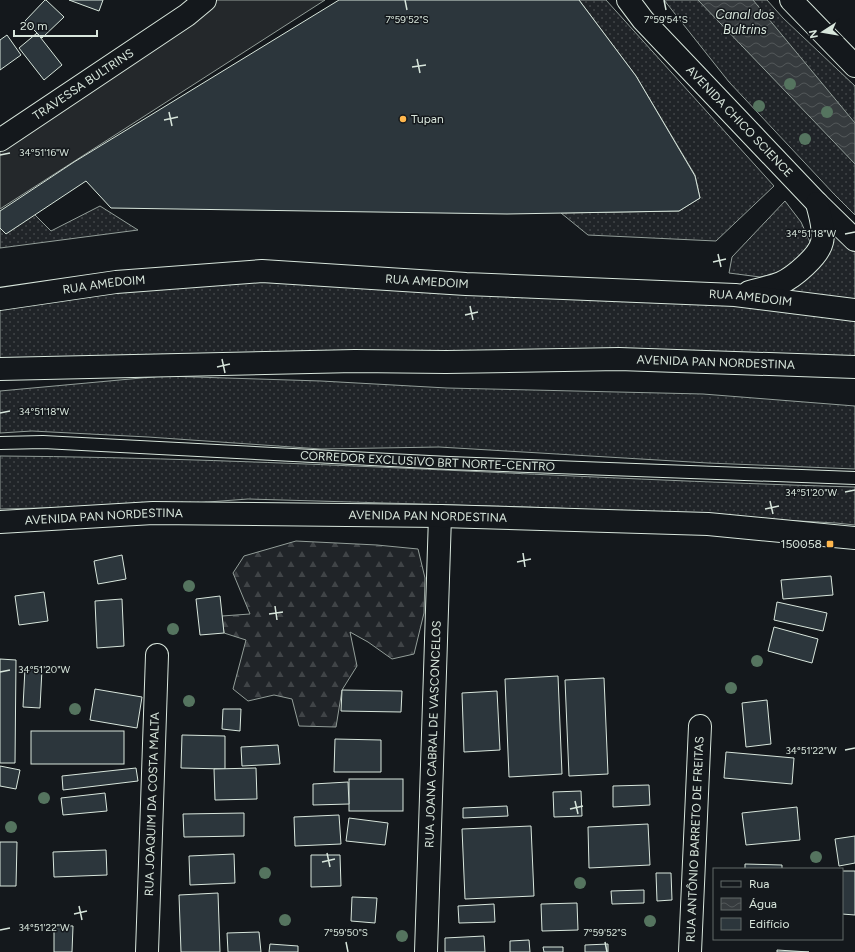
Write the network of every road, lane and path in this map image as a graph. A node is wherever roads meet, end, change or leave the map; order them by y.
1 (205, 0) edge
2 (628, 0) edge
3 (791, 0) edge
4 (855, 66) edge
5 (0, 140) edge
6 (817, 203) junction
7 (855, 240) edge
8 (736, 295) junction
9 (0, 299) edge
10 (855, 310) edge
11 (855, 367) edge
12 (0, 369) edge
13 (0, 443) edge
14 (855, 478) edge
15 (440, 516) junction
16 (0, 522) edge
17 (855, 538) edge
18 (157, 655) dead end
19 (700, 726) dead end
20 (147, 952) edge
21 (426, 952) edge
22 (690, 952) edge

1 - 5 main road, TRAVESSA BULTRINS
2 - 6 main road, AVENIDA CHICO SCIENCE
3 - 4 main road
6 - 7 main road, AVENIDA CHICO SCIENCE
6 - 8 main road
8 - 9 main road, RUA AMEDOIM
8 - 10 main road, RUA AMEDOIM
11 - 12 main road, AVENIDA PAN NORDESTINA
13 - 14 lane, CORREDOR EXCLUSIVO BRT NORTE-CENTRO
15 - 16 main road, AVENIDA PAN NORDESTINA
15 - 17 main road, AVENIDA PAN NORDESTINA
15 - 21 main road, RUA JOANA CABRAL DE VASCONCELOS
18 - 20 main road, RUA JOAQUIM DA COSTA MALTA
19 - 22 main road, RUA ANTÔNIO BARRETO DE FREITAS

